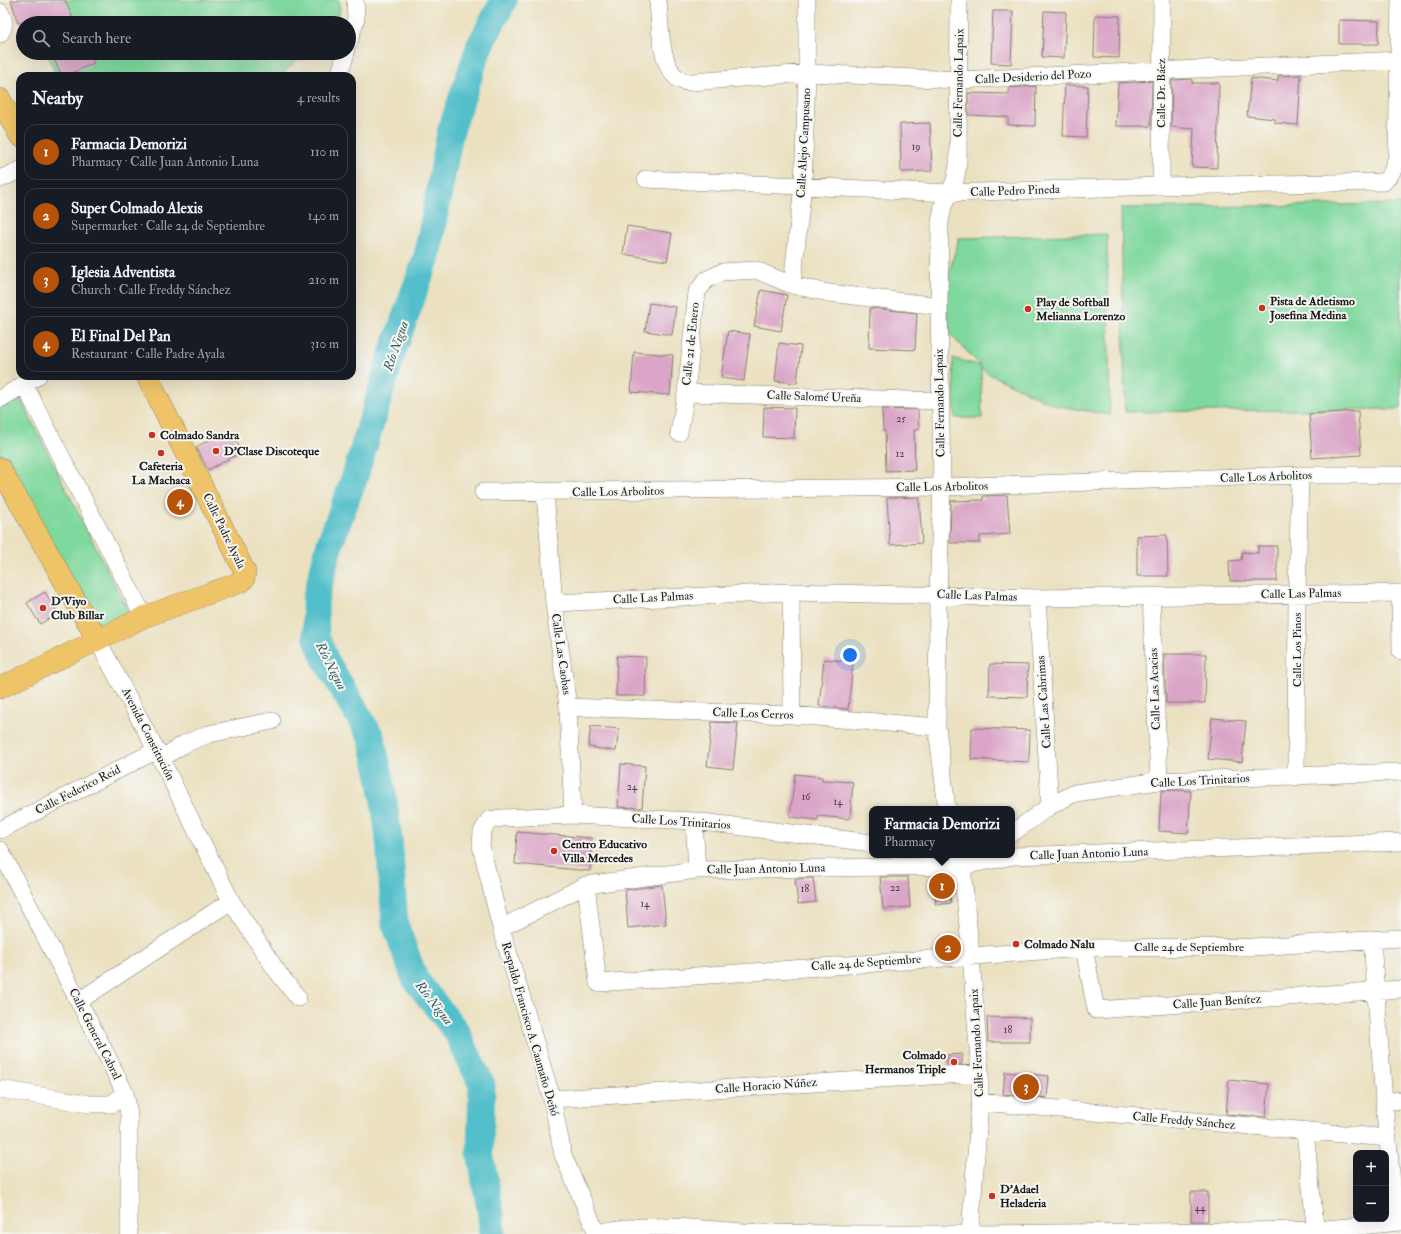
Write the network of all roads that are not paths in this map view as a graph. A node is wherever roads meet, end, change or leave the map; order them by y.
1 (355, 0) edge
2 (658, 0) edge
3 (808, 0) edge
4 (960, 0) edge
5 (1162, 0) edge
6 (1400, 0) edge
7 (0, 12) edge
8 (356, 16) edge
9 (0, 34) edge
10 (344, 60) edge
11 (1400, 60) edge
12 (1162, 71) junction
13 (340, 72) edge
14 (807, 73) junction
15 (958, 80) junction
16 (0, 99) edge
17 (16, 129) edge
18 (16, 172) edge
19 (0, 179) edge
20 (646, 179) dead end
21 (803, 185) junction
22 (1161, 186) junction
23 (950, 193) junction
24 (792, 285) junction
25 (938, 306) junction
26 (31, 380) edge
27 (148, 380) edge
28 (686, 393) junction
29 (0, 399) edge
30 (941, 401) junction
31 (679, 433) dead end
32 (0, 468) edge
33 (1300, 475) junction
34 (1401, 475) edge
35 (942, 487) junction
36 (5, 489) edge
37 (483, 492) dead end
38 (545, 493) junction
39 (792, 592) junction
40 (1401, 593) edge
41 (1297, 594) junction
42 (938, 595) junction
43 (1151, 596) junction
44 (1037, 598) junction
45 (554, 603) junction
46 (144, 617) junction
47 (98, 639) junction
48 (1401, 651) edge
49 (0, 688) edge
50 (568, 707) junction
51 (792, 715) junction
52 (272, 721) dead end
53 (937, 727) junction
54 (159, 754) junction
55 (1401, 772) edge
56 (1296, 777) junction
57 (1159, 781) junction
58 (947, 806) edge
59 (1050, 806) junction
60 (573, 815) junction
61 (489, 820) joint
62 (694, 821) junction
63 (0, 830) edge
64 (1015, 831) edge
65 (1401, 842) edge
66 (869, 843) edge
67 (0, 850) edge
68 (1015, 856) edge
69 (986, 858) edge
70 (958, 860) edge
71 (697, 870) junction
72 (586, 885) junction
73 (231, 901) junction
74 (501, 928) junction
75 (1401, 938) edge
76 (1372, 940) junction
77 (1084, 948) junction
78 (971, 956) junction
79 (1401, 989) edge
80 (1375, 992) junction
81 (298, 998) dead end
82 (79, 1000) junction
83 (980, 1073) junction
84 (0, 1089) edge
85 (125, 1092) junction
86 (552, 1099) junction
87 (1401, 1100) edge
88 (980, 1102) junction
89 (1384, 1102) junction
90 (1305, 1132) junction
91 (1388, 1138) junction
92 (1399, 1222) edge
93 (1316, 1232) edge
94 (597, 1233) edge
95 (129, 1234) edge
96 (970, 1234) edge

1 - 8 street
2 - 14 street, Calle Desiderio del Pozo
3 - 14 street, Calle Alejo Campusano
4 - 15 street, Calle Fernando Lapaix
5 - 12 street, Calle Dr. Báez
6 - 11 street
7 - 9 street
10 - 13 street
11 - 12 street, Calle Desiderio del Pozo
11 - 22 street, Calle Pedro Pineda
12 - 15 street, Calle Desiderio del Pozo
12 - 22 street, Calle Dr. Báez
14 - 15 street, Calle Desiderio del Pozo
14 - 21 street, Calle Alejo Campusano
15 - 23 street, Calle Fernando Lapaix
16 - 17 main road
18 - 19 street
20 - 21 street, Calle Pedro Pineda
21 - 23 street, Calle Pedro Pineda
21 - 24 street, Calle Alejo Campusano
22 - 23 street, Calle Pedro Pineda
23 - 25 street, Calle Fernando Lapaix
24 - 25 street, Calle 21 de Enero
24 - 28 street, Calle 21 de Enero
25 - 30 street, Calle Fernando Lapaix
26 - 29 street
26 - 46 street
27 - 46 main road, Calle Padre Ayala
28 - 30 street, Calle Salomé Ureña
28 - 31 street, Calle 21 de Enero
30 - 35 street, Calle Fernando Lapaix
32 - 36 main road, Avenida Constitución
33 - 34 street, Calle Los Arbolitos
33 - 35 street, Calle Los Arbolitos
33 - 41 street, Calle Los Pinos
35 - 38 street, Calle Los Arbolitos
35 - 42 street, Calle Fernando Lapaix
36 - 47 main road, Avenida Constitución
37 - 38 street, Calle Los Arbolitos
38 - 45 street, Calle Las Caobas
39 - 42 street, Calle Las Palmas
39 - 45 street, Calle Las Palmas
39 - 51 street
40 - 41 street, Calle Las Palmas
40 - 48 street
41 - 43 street, Calle Las Palmas
41 - 56 street, Calle Los Pinos
42 - 44 street, Calle Las Palmas
42 - 53 street, Calle Fernando Lapaix
43 - 44 street, Calle Las Palmas
43 - 57 street, Calle Las Acacias
44 - 59 street, Calle Las Cabrimas
45 - 50 street, Calle Las Caobas
46 - 47 main road
47 - 49 main road
47 - 54 street, Avenida Constitución
50 - 51 street, Calle Los Cerros
50 - 60 street, Calle Las Caobas
51 - 53 street, Calle Los Cerros
52 - 54 street, Calle Federico Reid
53 - 58 street, Calle Fernando Lapaix
54 - 63 street, Calle Federico Reid
54 - 73 street, Avenida Constitución
55 - 56 street, Calle Los Trinitarios
56 - 57 street, Calle Los Trinitarios
57 - 59 street, Calle Los Trinitarios
59 - 64 street, Calle Los Trinitarios
60 - 61 street, Calle Los Trinitarios
60 - 62 street, Calle Los Trinitarios
61 - 74 street, Respaldo Francisco A. Caamaño Deñó
62 - 66 street, Calle Los Trinitarios
62 - 71 street
65 - 68 street, Calle Juan Antonio Luna
67 - 82 street, Calle General Cabral
69 - 70 street, Calle Juan Antonio Luna
70 - 71 street, Calle Juan Antonio Luna
70 - 78 street, Calle Fernando Lapaix
71 - 72 street, Calle Juan Antonio Luna
72 - 74 street, Calle Juan Antonio Luna
72 - 78 street, Calle 24 de Septiembre
73 - 81 street, Avenida Constitución
73 - 82 street
74 - 86 street, Respaldo Francisco A. Caamaño Deñó
75 - 76 street, Calle 24 de Septiembre
76 - 77 street, Calle 24 de Septiembre
76 - 80 street
77 - 78 street, Calle 24 de Septiembre
77 - 80 street, Calle Juan Benítez
78 - 83 street, Calle Fernando Lapaix
79 - 80 street, Calle Juan Benítez
80 - 89 street
82 - 85 street, Calle General Cabral
83 - 86 street, Calle Horacio Núñez
83 - 88 street, Calle Fernando Lapaix
84 - 85 street
85 - 95 street, Calle General Cabral
86 - 94 street, Respaldo Francisco A. Caamaño Deñó
87 - 89 street
88 - 90 street, Calle Freddy Sánchez
88 - 96 street, Calle Fernando Lapaix
89 - 91 street
90 - 91 street, Calle Freddy Sánchez
90 - 93 street
91 - 92 street
92 - 93 street
93 - 96 street
94 - 96 street

